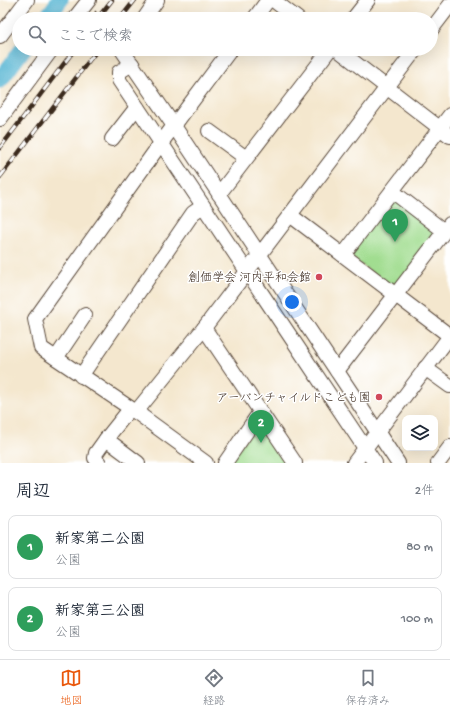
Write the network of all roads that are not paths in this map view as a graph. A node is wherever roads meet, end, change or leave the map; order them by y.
1 (27, 0) edge
2 (156, 0) edge
3 (268, 0) edge
4 (273, 0) edge
5 (368, 0) edge
6 (94, 3) edge
7 (450, 5) edge
8 (18, 12) edge
9 (83, 12) edge
10 (148, 12) edge
11 (259, 12) edge
12 (289, 12) edge
13 (359, 12) edge
14 (12, 20) edge
15 (438, 21) edge
16 (0, 36) edge
17 (47, 56) edge
18 (126, 56) edge
19 (226, 56) edge
20 (325, 56) edge
21 (346, 56) edge
22 (411, 56) edge
23 (132, 64) junction
24 (386, 88) junction
25 (137, 107) junction
26 (450, 115) edge
27 (0, 119) edge
28 (174, 126) junction
29 (209, 131) dead end
30 (445, 132) edge
31 (112, 139) dead end
32 (161, 143) junction
33 (246, 158) junction
34 (392, 191) junction
35 (219, 194) junction
36 (203, 206) junction
37 (290, 215) junction
38 (447, 228) edge
39 (259, 255) junction
40 (343, 255) junction
41 (247, 271) junction
42 (395, 295) junction
43 (85, 315) dead end
44 (204, 328) junction
45 (450, 336) edge
46 (56, 358) junction
47 (425, 368) junction
48 (337, 371) junction
49 (82, 376) junction
50 (450, 386) edge
51 (133, 410) junction
52 (260, 412) junction
53 (377, 432) junction
54 (106, 440) junction
55 (450, 447) edge
56 (365, 448) junction
57 (99, 463) edge
58 (138, 463) edge
59 (206, 463) edge
60 (225, 463) edge
61 (295, 463) edge
62 (354, 463) edge
63 (375, 463) edge
64 (398, 463) edge
65 (438, 463) edge

1 - 8 street
2 - 10 street
3 - 11 street
4 - 12 street
5 - 13 street
6 - 9 street
7 - 15 street
14 - 16 street
17 - 27 street
18 - 23 street
19 - 28 street
20 - 33 street
21 - 24 street
22 - 24 street
23 - 25 street
23 - 28 street
24 - 30 street
24 - 37 street
25 - 31 street
25 - 32 street
26 - 30 street
28 - 32 street
28 - 35 street
29 - 33 street
30 - 34 street
32 - 36 street
32 - 46 street
33 - 35 street
34 - 38 street
34 - 40 street
35 - 39 street
36 - 41 street
36 - 49 street
37 - 39 street
37 - 40 street
38 - 42 street
39 - 41 street
39 - 48 street
40 - 42 street
41 - 44 street
41 - 56 street
42 - 45 street
42 - 48 street
43 - 46 street
44 - 51 street
44 - 52 street
45 - 47 street
46 - 49 street
47 - 50 street
47 - 53 street
48 - 53 street
49 - 51 street
51 - 54 street
51 - 59 street
52 - 60 street
52 - 61 street
53 - 56 street
53 - 64 street
54 - 57 street
54 - 58 street
55 - 65 street
56 - 62 street
56 - 63 street

